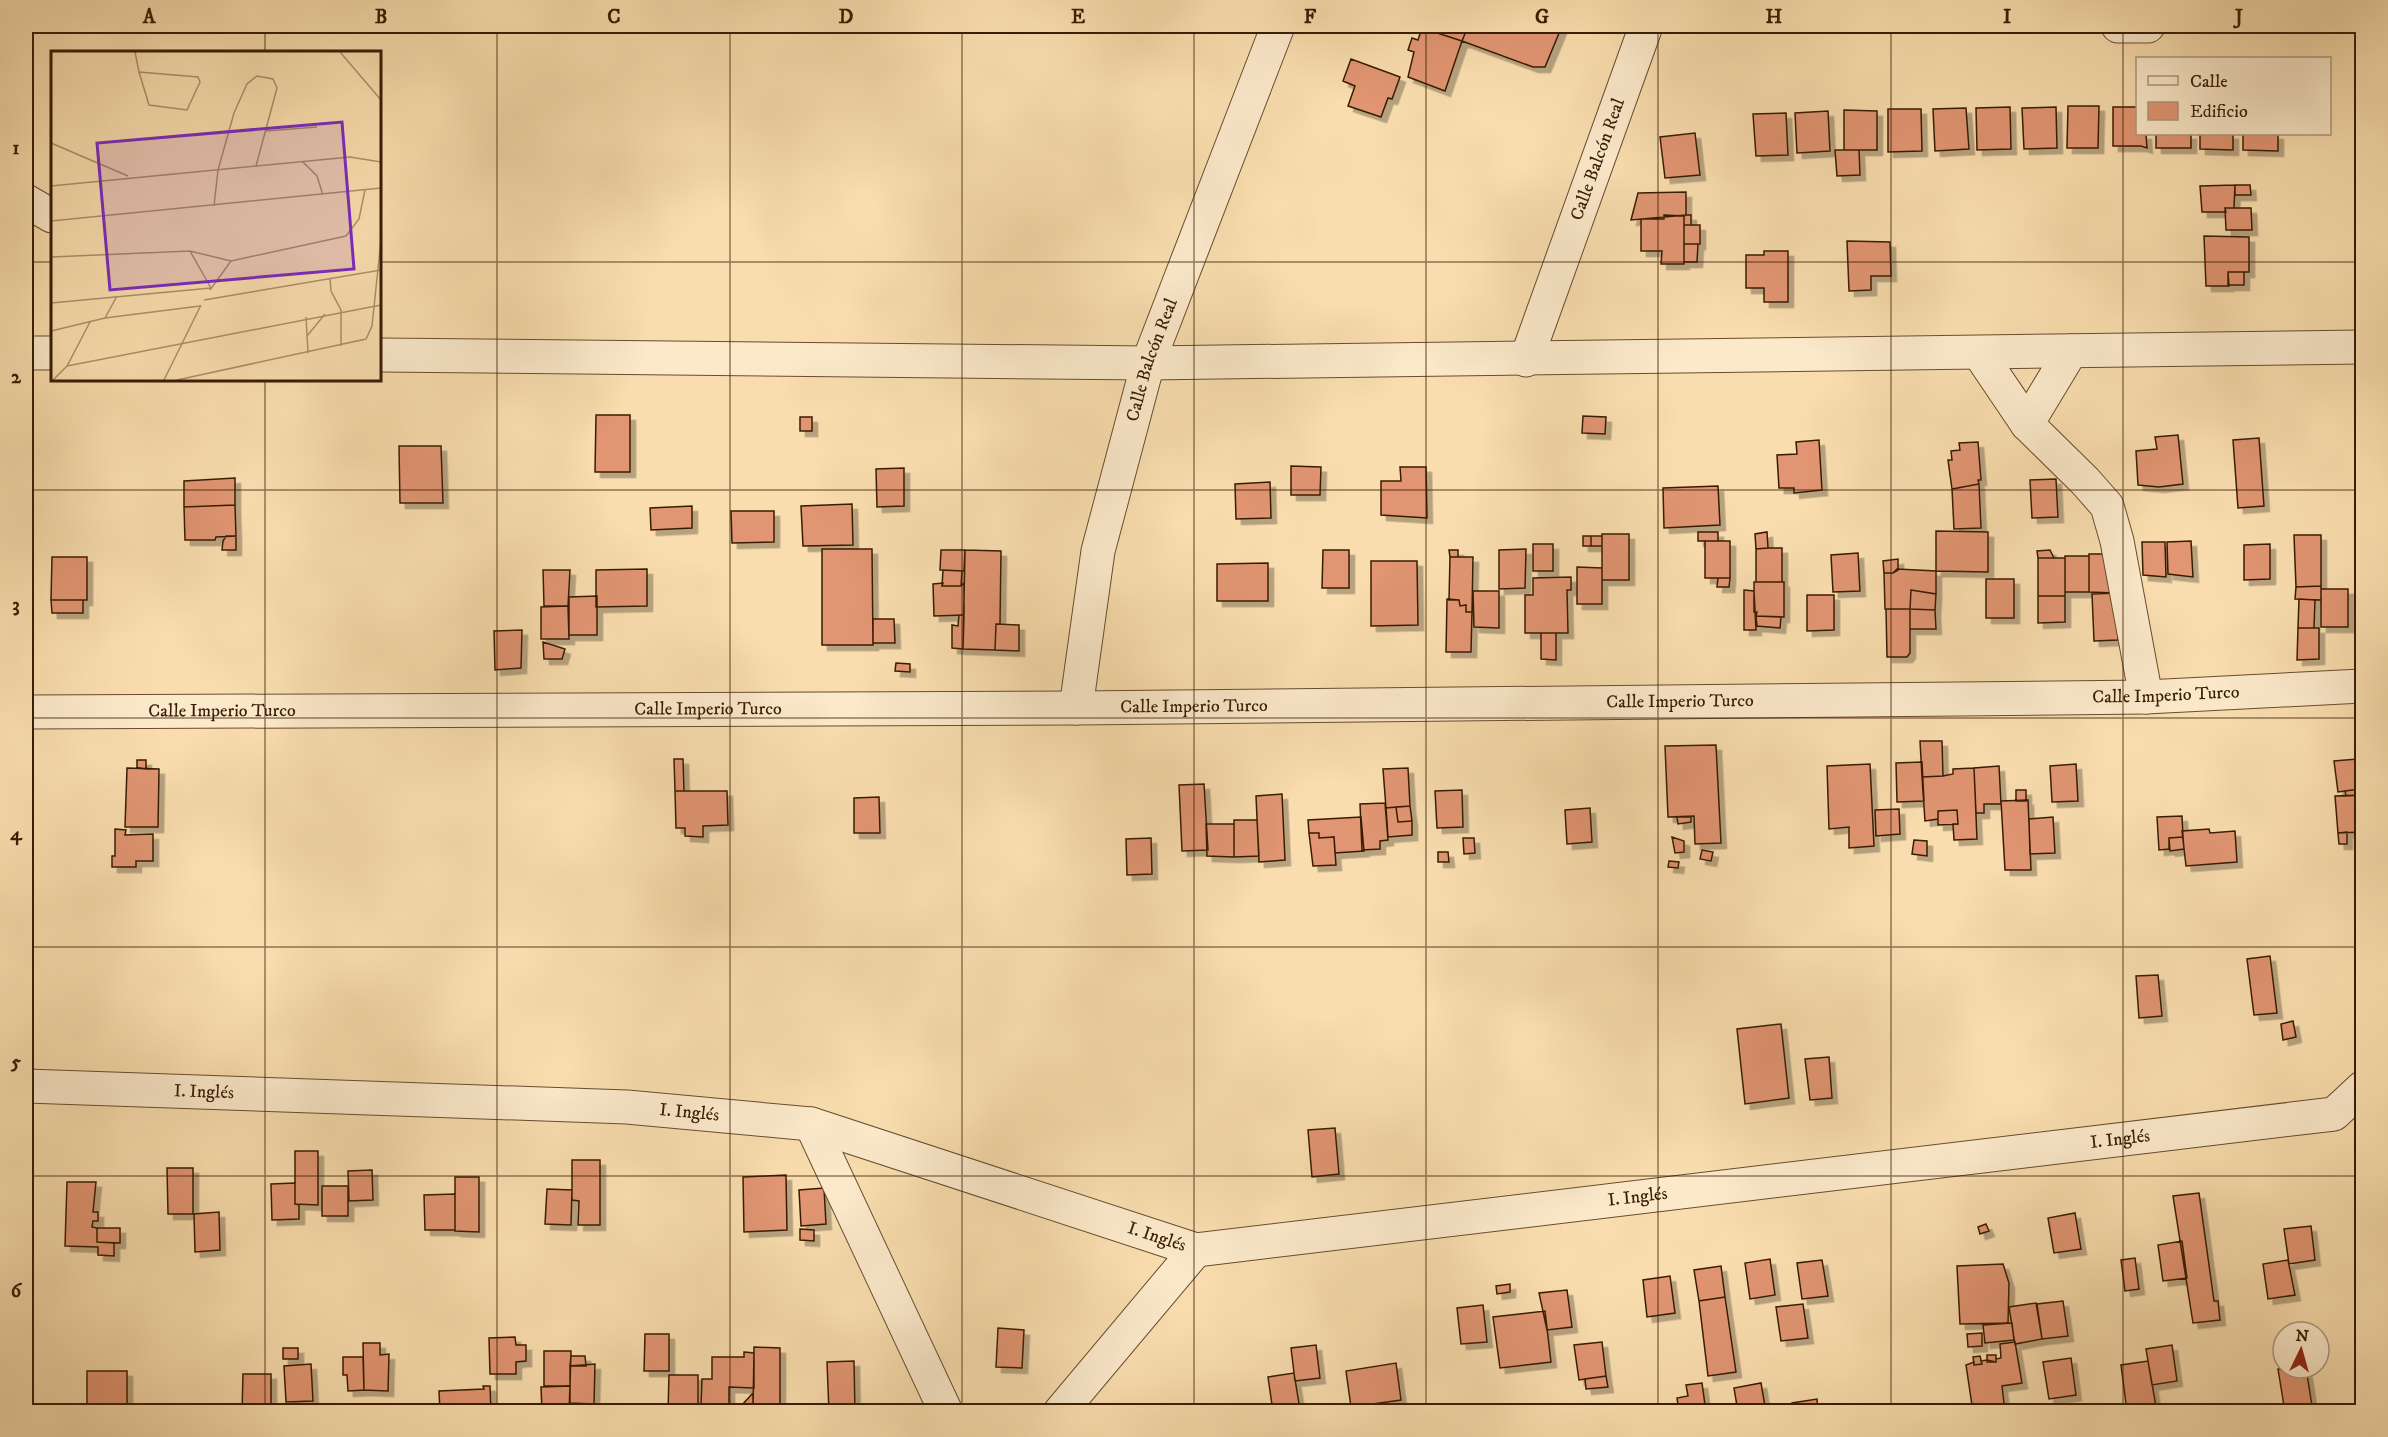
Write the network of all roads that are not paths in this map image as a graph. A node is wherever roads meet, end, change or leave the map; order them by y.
1 (1278, 26) edge
2 (1646, 26) edge
3 (2118, 26) edge
4 (2148, 26) edge
5 (26, 201) edge
6 (51, 215) edge
7 (2362, 347) edge
8 (2071, 351) junction
9 (26, 353) edge
10 (51, 353) edge
11 (1978, 353) junction
12 (381, 355) edge
13 (1526, 360) junction
14 (1148, 363) junction
15 (2027, 424) junction
16 (2362, 686) edge
17 (2146, 697) junction
18 (1076, 708) junction
19 (26, 712) edge
20 (26, 1086) edge
21 (2362, 1088) edge
22 (811, 1124) junction
23 (1196, 1250) junction
24 (946, 1412) edge
25 (1060, 1412) edge

1 - 14 street, Calle Balcón Real
2 - 13 street, Calle Balcón Real
3 - 4 street
5 - 6 street
7 - 8 street
8 - 11 street
8 - 15 street
9 - 10 street
11 - 13 street
11 - 15 street
12 - 14 street
13 - 14 street
14 - 18 street, Calle Balcón Real
15 - 17 street
16 - 17 street, Calle Imperio Turco
17 - 18 street, Calle Imperio Turco
18 - 19 street, Calle Imperio Turco
20 - 22 street, I. Inglés
21 - 23 street, I. Inglés
22 - 23 street, I. Inglés
22 - 24 street
23 - 25 street

